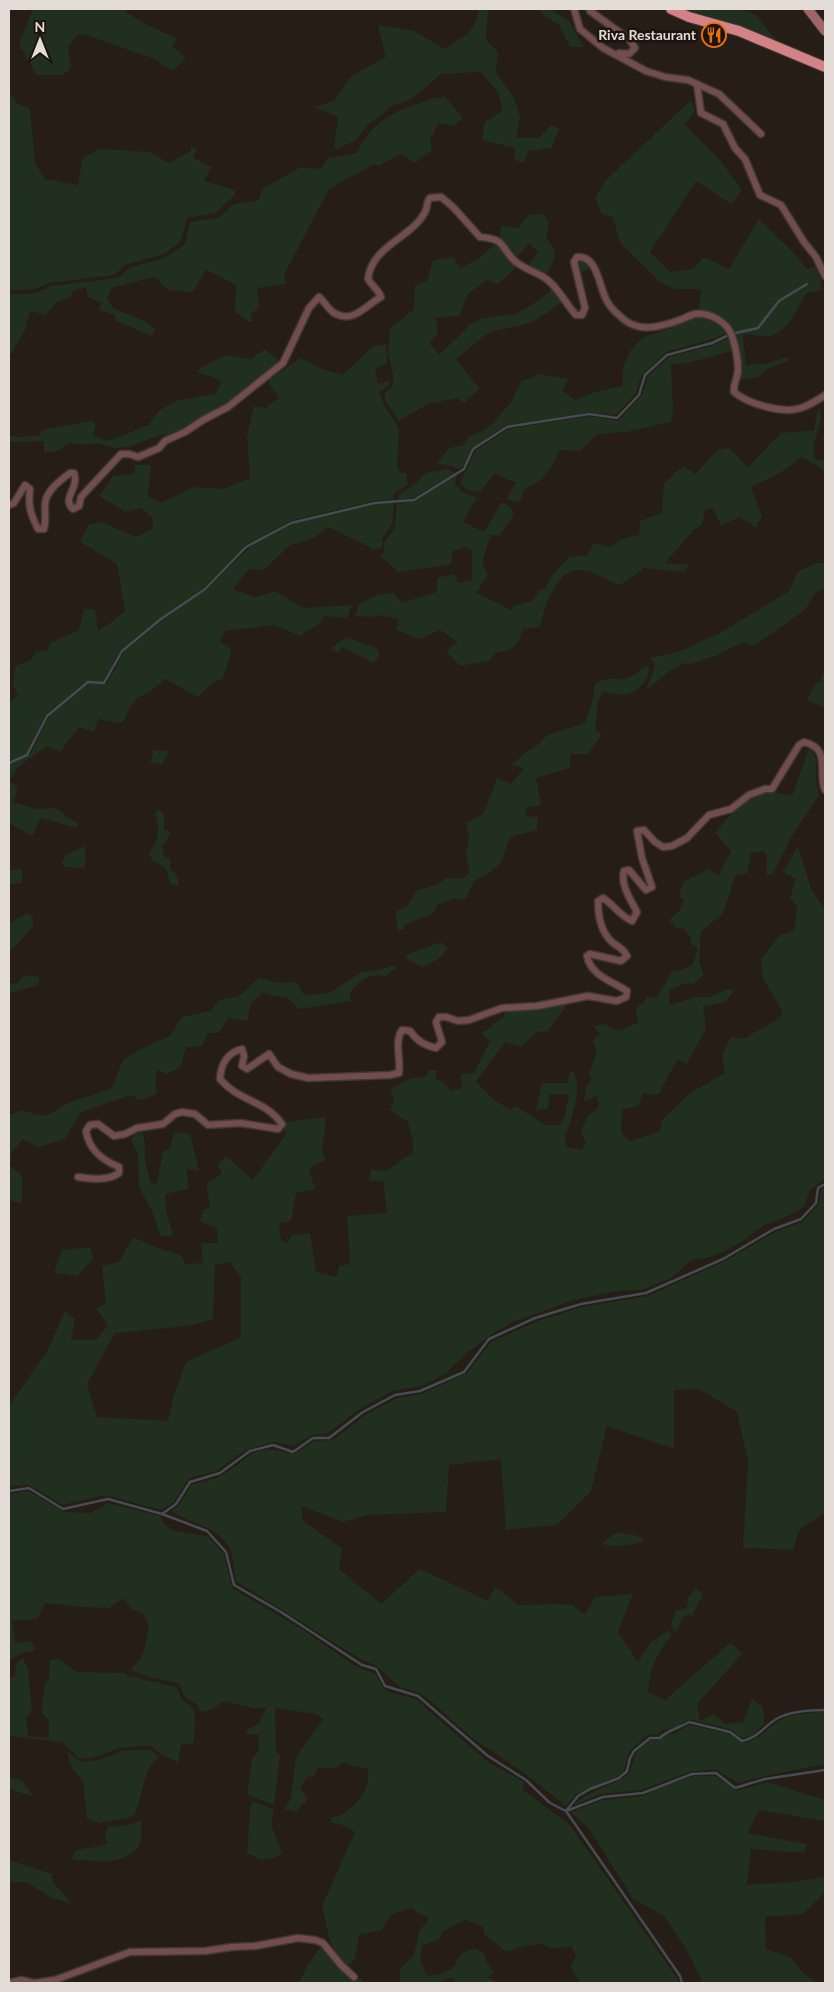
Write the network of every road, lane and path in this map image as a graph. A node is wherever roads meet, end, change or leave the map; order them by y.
1 (574, 9) edge
2 (590, 9) edge
3 (671, 9) edge
4 (809, 9) edge
5 (825, 18) edge
6 (825, 31) edge
7 (604, 48) junction
8 (825, 67) edge
9 (697, 84) junction
10 (761, 134) dead end
11 (825, 276) edge
12 (825, 395) edge
13 (9, 505) edge
14 (825, 790) edge
15 (78, 1178) dead end
16 (354, 1977) dead end
17 (9, 1983) edge

1 - 7 street
2 - 7 street
3 - 8 highway
4 - 5 main road
4 - 6 main road
7 - 9 street
9 - 10 street
9 - 11 street
12 - 13 street
14 - 15 street
16 - 17 street

